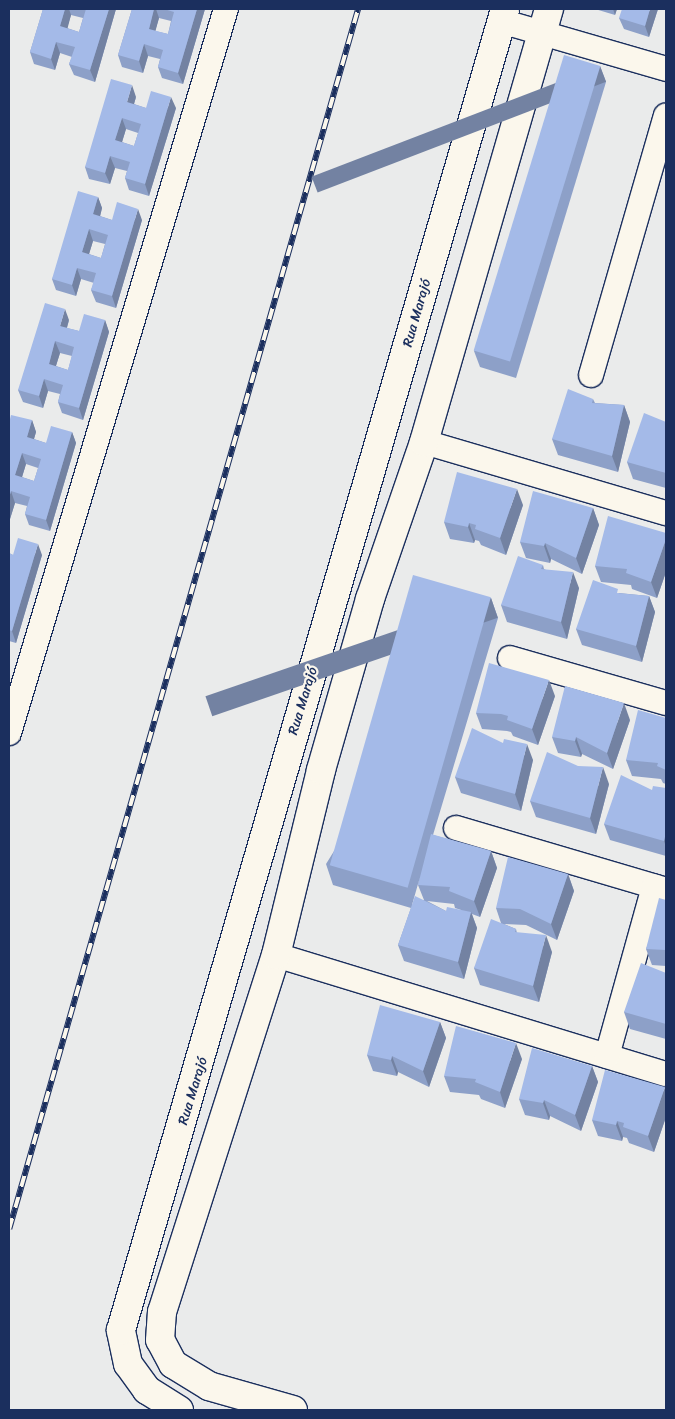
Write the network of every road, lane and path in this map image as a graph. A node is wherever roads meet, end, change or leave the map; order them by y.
1 (226, 9) edge
2 (503, 15) edge
3 (546, 21) edge
4 (666, 69) edge
5 (666, 116) edge
6 (591, 375) dead end
7 (424, 442) junction
8 (666, 513) edge
9 (510, 658) dead end
10 (18, 669) edge
11 (666, 703) edge
12 (9, 733) edge
13 (456, 828) dead end
14 (266, 829) junction
15 (304, 840) junction
16 (660, 888) edge
17 (276, 955) junction
18 (607, 1056) junction
19 (666, 1074) edge
20 (173, 1364) junction
21 (147, 1390) junction
22 (179, 1410) edge
23 (293, 1410) edge

1 - 10 street
2 - 3 street
2 - 14 street, Rua Marajó
3 - 4 street
3 - 7 street
5 - 6 street
7 - 8 street
7 - 15 street
9 - 11 street
10 - 12 street
13 - 16 street
14 - 15 street
14 - 21 street, Rua Marajó
15 - 17 street
16 - 18 street
17 - 18 street
17 - 20 street
18 - 19 street
20 - 21 street
20 - 23 street
21 - 22 street

